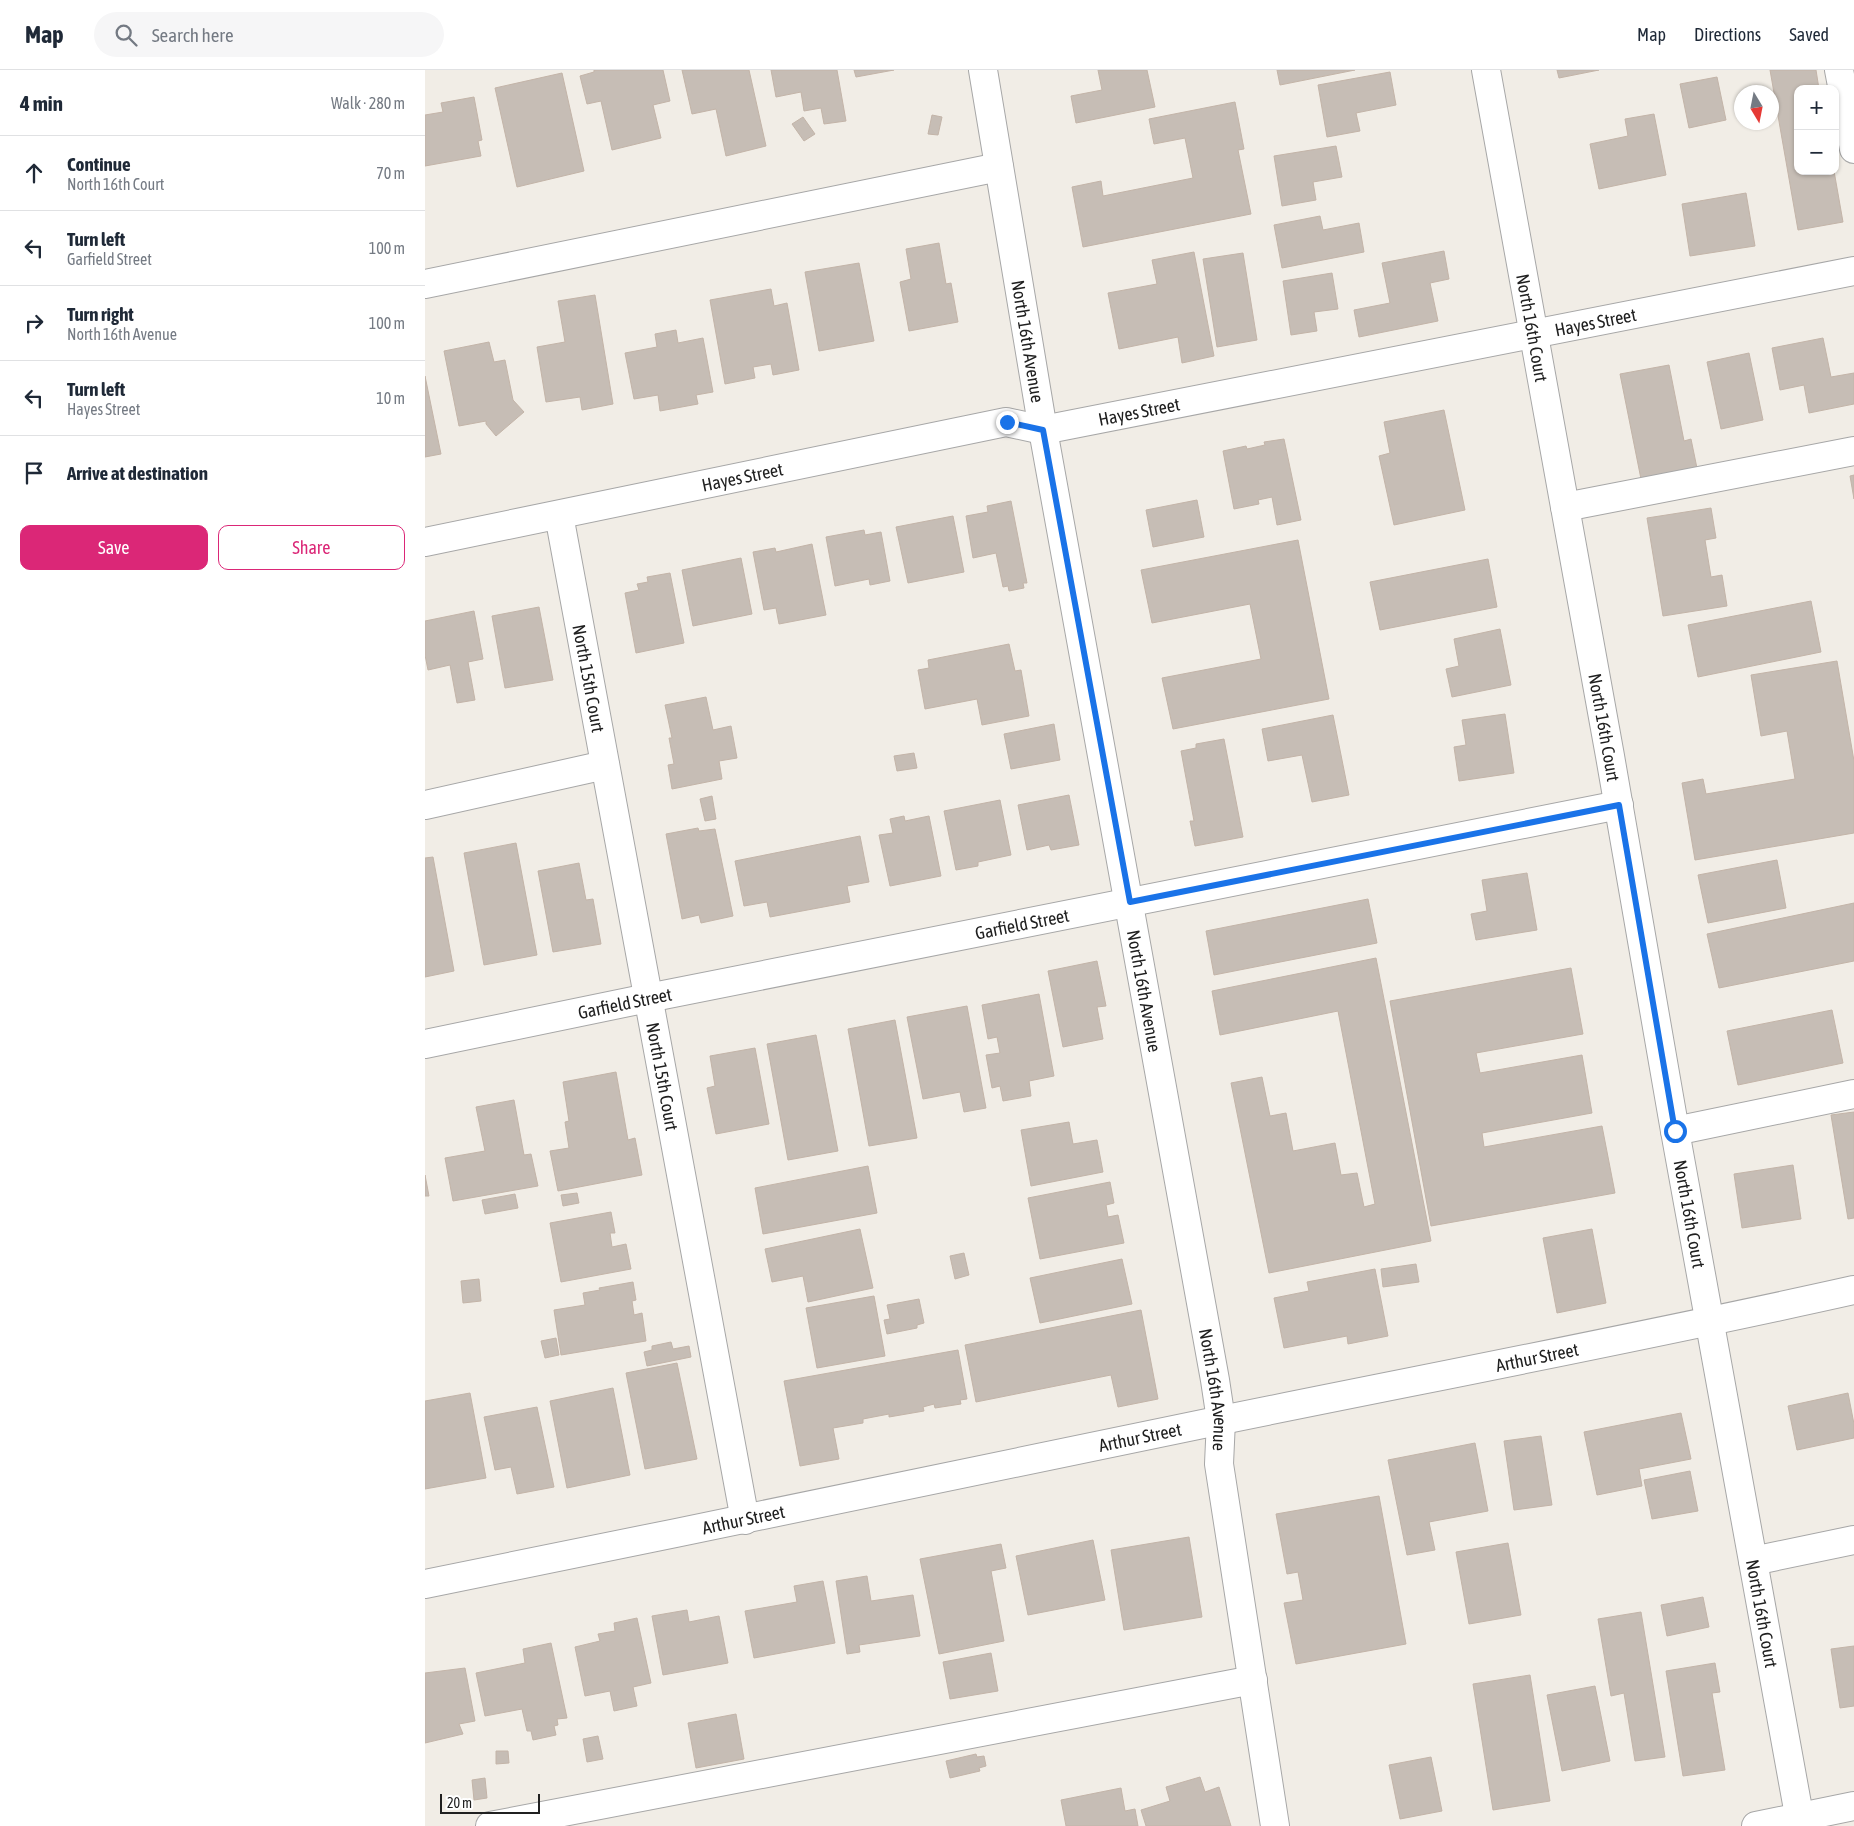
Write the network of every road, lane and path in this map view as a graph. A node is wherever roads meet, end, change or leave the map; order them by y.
1 (983, 70) edge
2 (1486, 70) edge
3 (1839, 70) edge
4 (1854, 149) edge
5 (999, 167) junction
6 (1854, 271) edge
7 (425, 284) edge
8 (1534, 333) junction
9 (1043, 430) junction
10 (1854, 451) edge
11 (1565, 507) junction
12 (559, 515) junction
13 (425, 542) edge
14 (605, 765) junction
15 (425, 805) edge
16 (1619, 805) junction
17 (1130, 902) junction
18 (648, 998) junction
19 (425, 1044) edge
20 (1854, 1094) edge
21 (1675, 1131) junction
22 (1854, 1290) edge
23 (1710, 1322) junction
24 (1221, 1420) junction
25 (745, 1520) junction
26 (1854, 1540) edge
27 (1753, 1561) junction
28 (425, 1584) edge
29 (1253, 1680) junction
30 (1854, 1806) edge
31 (1800, 1822) edge
32 (490, 1826) edge
33 (1275, 1826) edge
34 (1756, 1826) edge

1 - 5 street, North 16th Avenue
2 - 8 street, North 16th Court
3 - 4 street
5 - 7 street
5 - 9 street, North 16th Avenue
6 - 8 street, Hayes Street
8 - 9 street, Hayes Street
8 - 11 street, North 16th Court
9 - 12 street, Hayes Street
9 - 17 street, North 16th Avenue
10 - 11 street
11 - 16 street, North 16th Court
12 - 13 street, Hayes Street
12 - 14 street, North 15th Court
14 - 15 street
14 - 18 street, North 15th Court
16 - 17 street, Garfield Street
16 - 21 street, North 16th Court
17 - 18 street, Garfield Street
17 - 24 street, North 16th Avenue
18 - 19 street, Garfield Street
18 - 25 street, North 15th Court
20 - 21 street
21 - 23 street, North 16th Court
22 - 23 street, Arthur Street
23 - 24 street, Arthur Street
23 - 27 street, North 16th Court
24 - 25 street, Arthur Street
24 - 29 street, North 16th Avenue
25 - 28 street, Arthur Street
26 - 27 street
27 - 31 street, North 16th Court
29 - 32 street
29 - 33 street, North 16th Avenue
30 - 31 street
31 - 34 street

